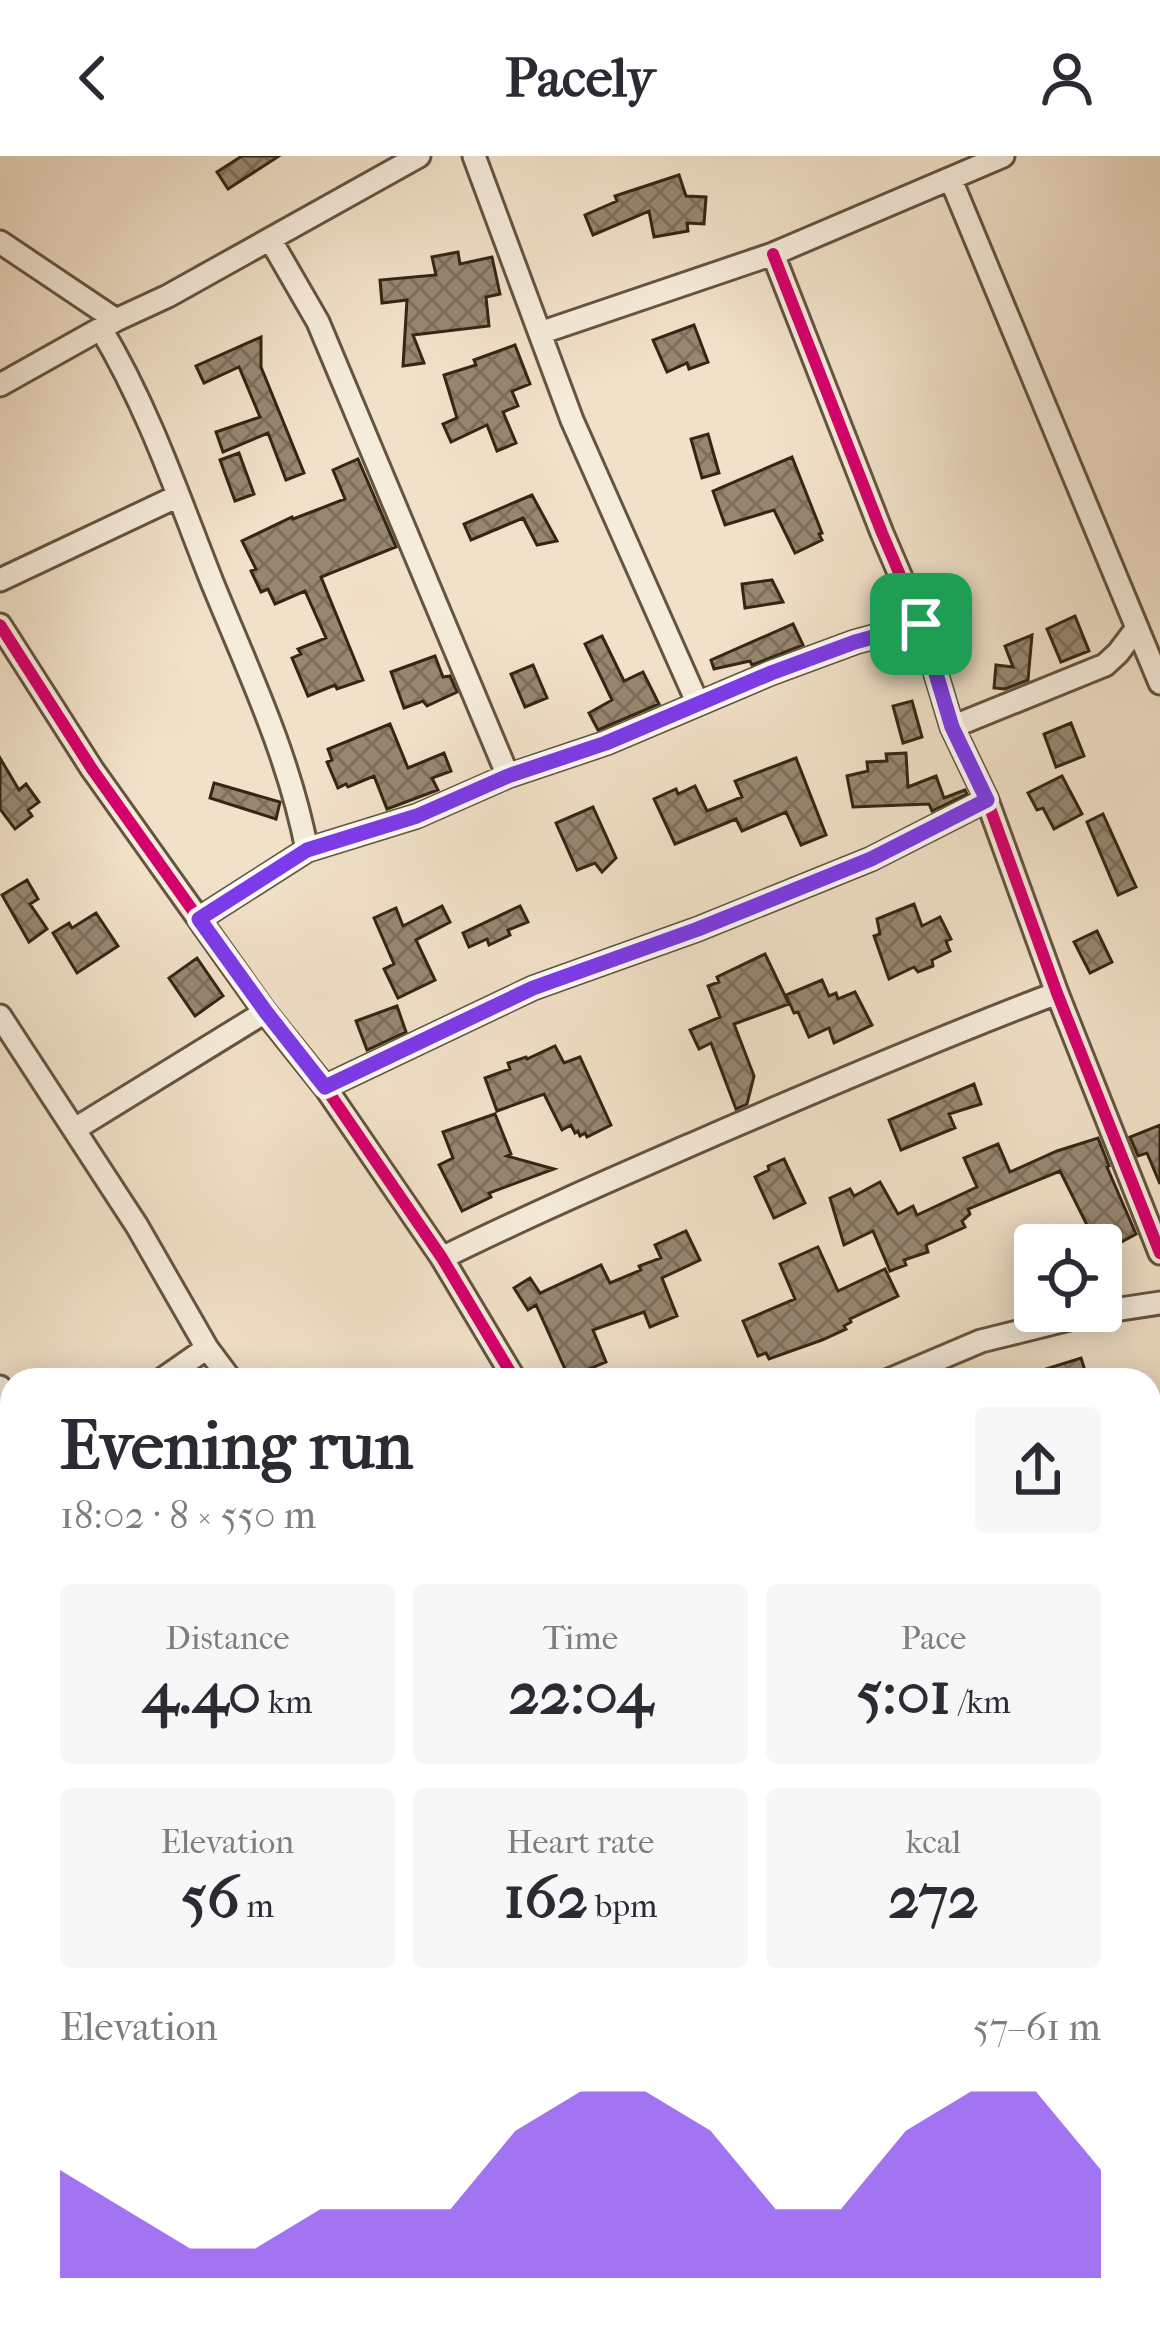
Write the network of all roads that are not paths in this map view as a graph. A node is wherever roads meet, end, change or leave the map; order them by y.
1 (419, 156) edge
2 (474, 156) edge
3 (1003, 156) edge
4 (951, 180) junction
5 (270, 239) junction
6 (0, 242) edge
7 (773, 254) junction
8 (109, 325) junction
9 (540, 333) junction
10 (0, 385) edge
11 (178, 496) junction
12 (0, 580) edge
13 (921, 624) junction
14 (0, 625) edge
15 (1137, 628) junction
16 (1160, 683) edge
17 (698, 704) junction
18 (952, 727) junction
19 (508, 776) junction
20 (987, 800) junction
21 (307, 850) junction
22 (199, 919) junction
23 (1057, 993) junction
24 (266, 1012) junction
25 (0, 1016) edge
26 (325, 1087) junction
27 (75, 1129) junction
28 (1160, 1253) edge
29 (442, 1258) junction
30 (1160, 1303) edge
31 (208, 1348) junction
32 (179, 1368) edge
33 (222, 1368) edge
34 (508, 1368) edge
35 (917, 1368) edge

1 - 5 street
2 - 9 street
3 - 4 street
4 - 7 street
4 - 15 street
5 - 8 street
5 - 19 street
6 - 8 street
7 - 9 street
7 - 13 street
8 - 10 street
8 - 11 street
9 - 17 street
11 - 12 street
11 - 21 street
13 - 17 street
13 - 18 street
14 - 22 street
15 - 16 street
15 - 18 street
17 - 19 street
18 - 20 street
19 - 21 street
20 - 23 street
20 - 26 street
21 - 22 street
22 - 24 street
23 - 28 street
23 - 29 street
24 - 26 street
24 - 27 street
25 - 27 street
26 - 29 street
27 - 31 street
29 - 34 street
30 - 35 street
31 - 32 street
31 - 33 street

